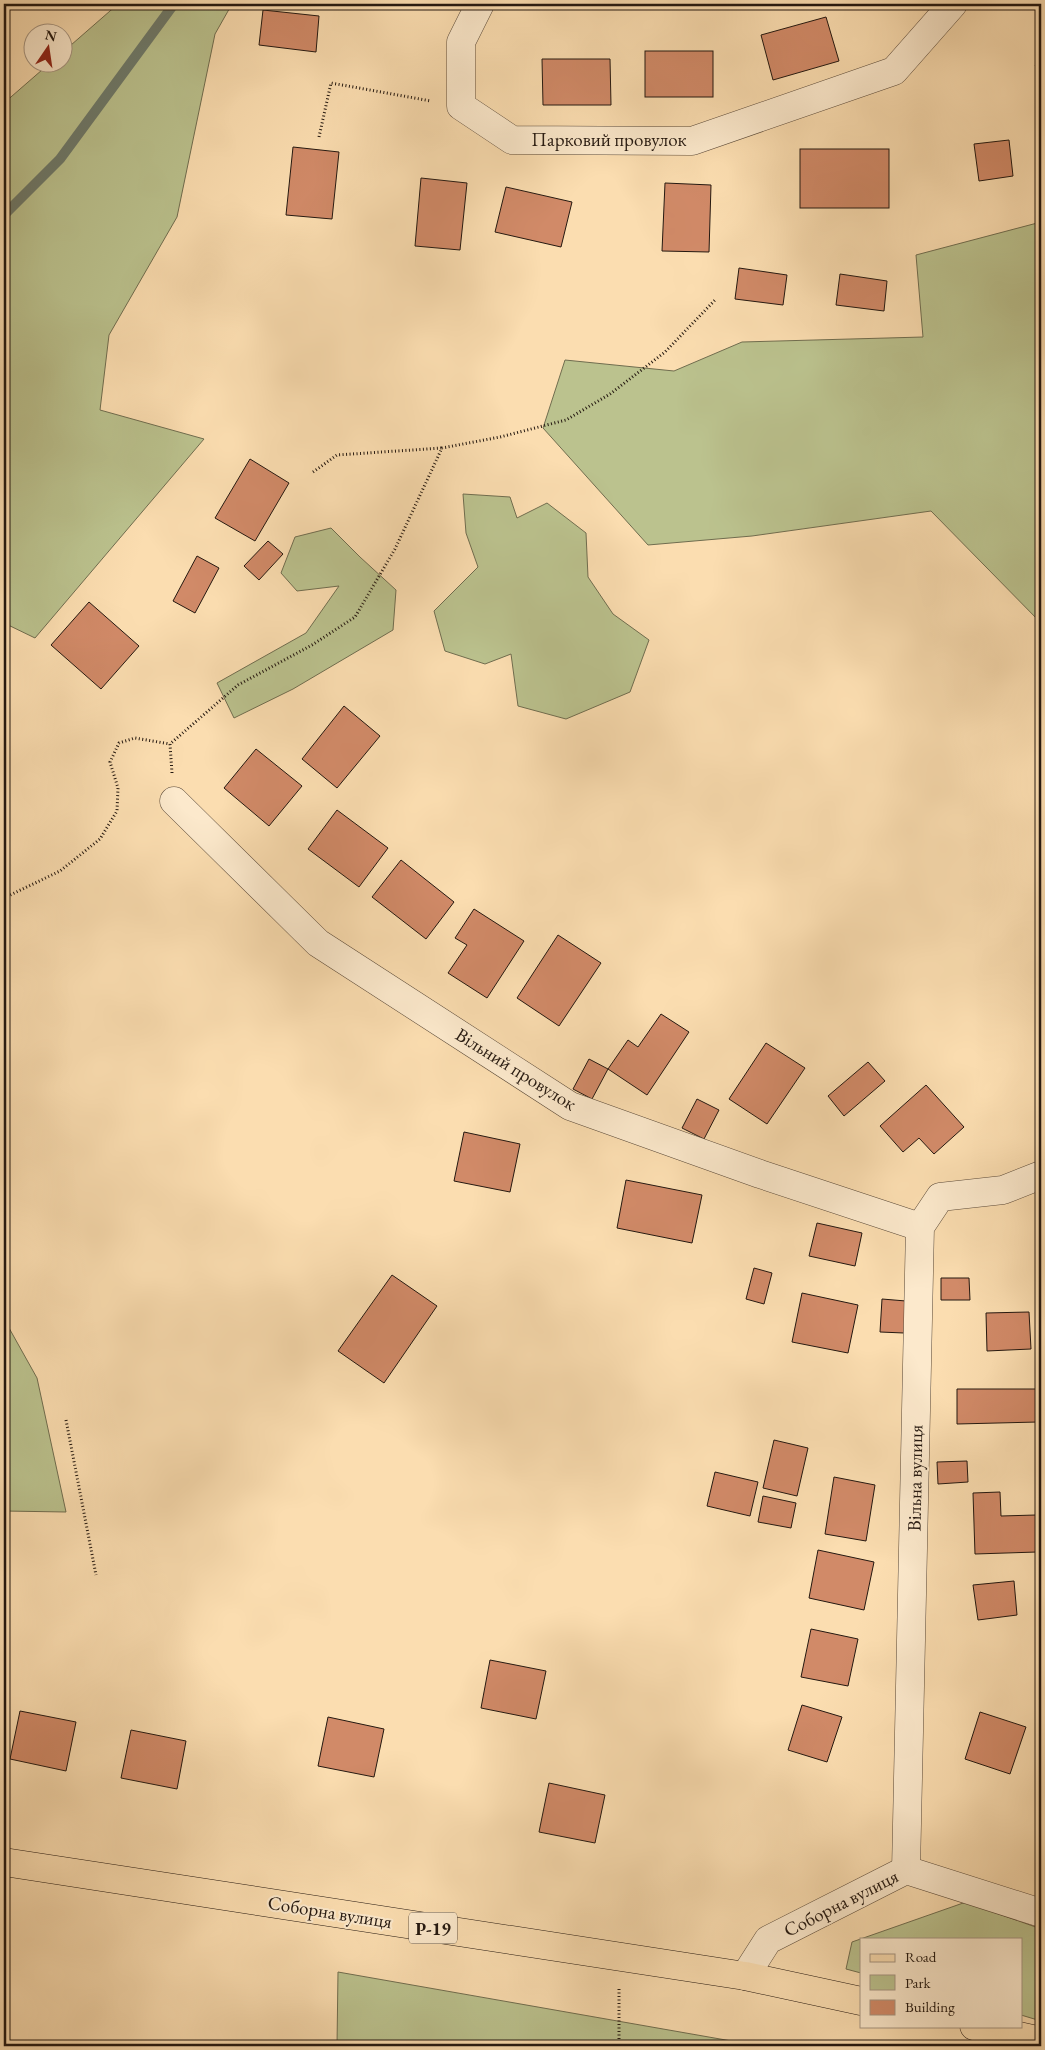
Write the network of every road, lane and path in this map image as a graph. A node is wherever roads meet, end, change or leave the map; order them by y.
1 (480, 4) edge
2 (953, 4) edge
3 (461, 106) junction
4 (318, 137) dead end
5 (716, 300) dead end
6 (442, 448) junction
7 (313, 472) dead end
8 (170, 744) junction
9 (174, 801) joint
10 (4, 898) edge
11 (1041, 1175) edge
12 (920, 1227) junction
13 (66, 1420) dead end
14 (96, 1575) dead end
15 (4, 1862) edge
16 (906, 1870) junction
17 (1041, 1913) edge
18 (620, 1956) junction
19 (745, 1976) junction
20 (860, 2001) edge
21 (983, 2028) edge
22 (1041, 2041) edge
23 (619, 2046) edge

1 - 3 street
2 - 3 street, Парковий провулок
3 - 4 path
5 - 6 path
6 - 7 path
6 - 8 path
8 - 9 path
8 - 10 path
9 - 12 street, Вільний провулок
11 - 12 street
12 - 16 street, Вільна вулиця
13 - 14 path
15 - 18 main road, Соборна вулиця / Р-19
16 - 17 street, Соборна вулиця
16 - 19 street, Соборна вулиця
18 - 19 main road, Соборна вулиця / Р-19
18 - 23 path
19 - 20 main road, Соборна вулиця / Р-19
21 - 22 main road

